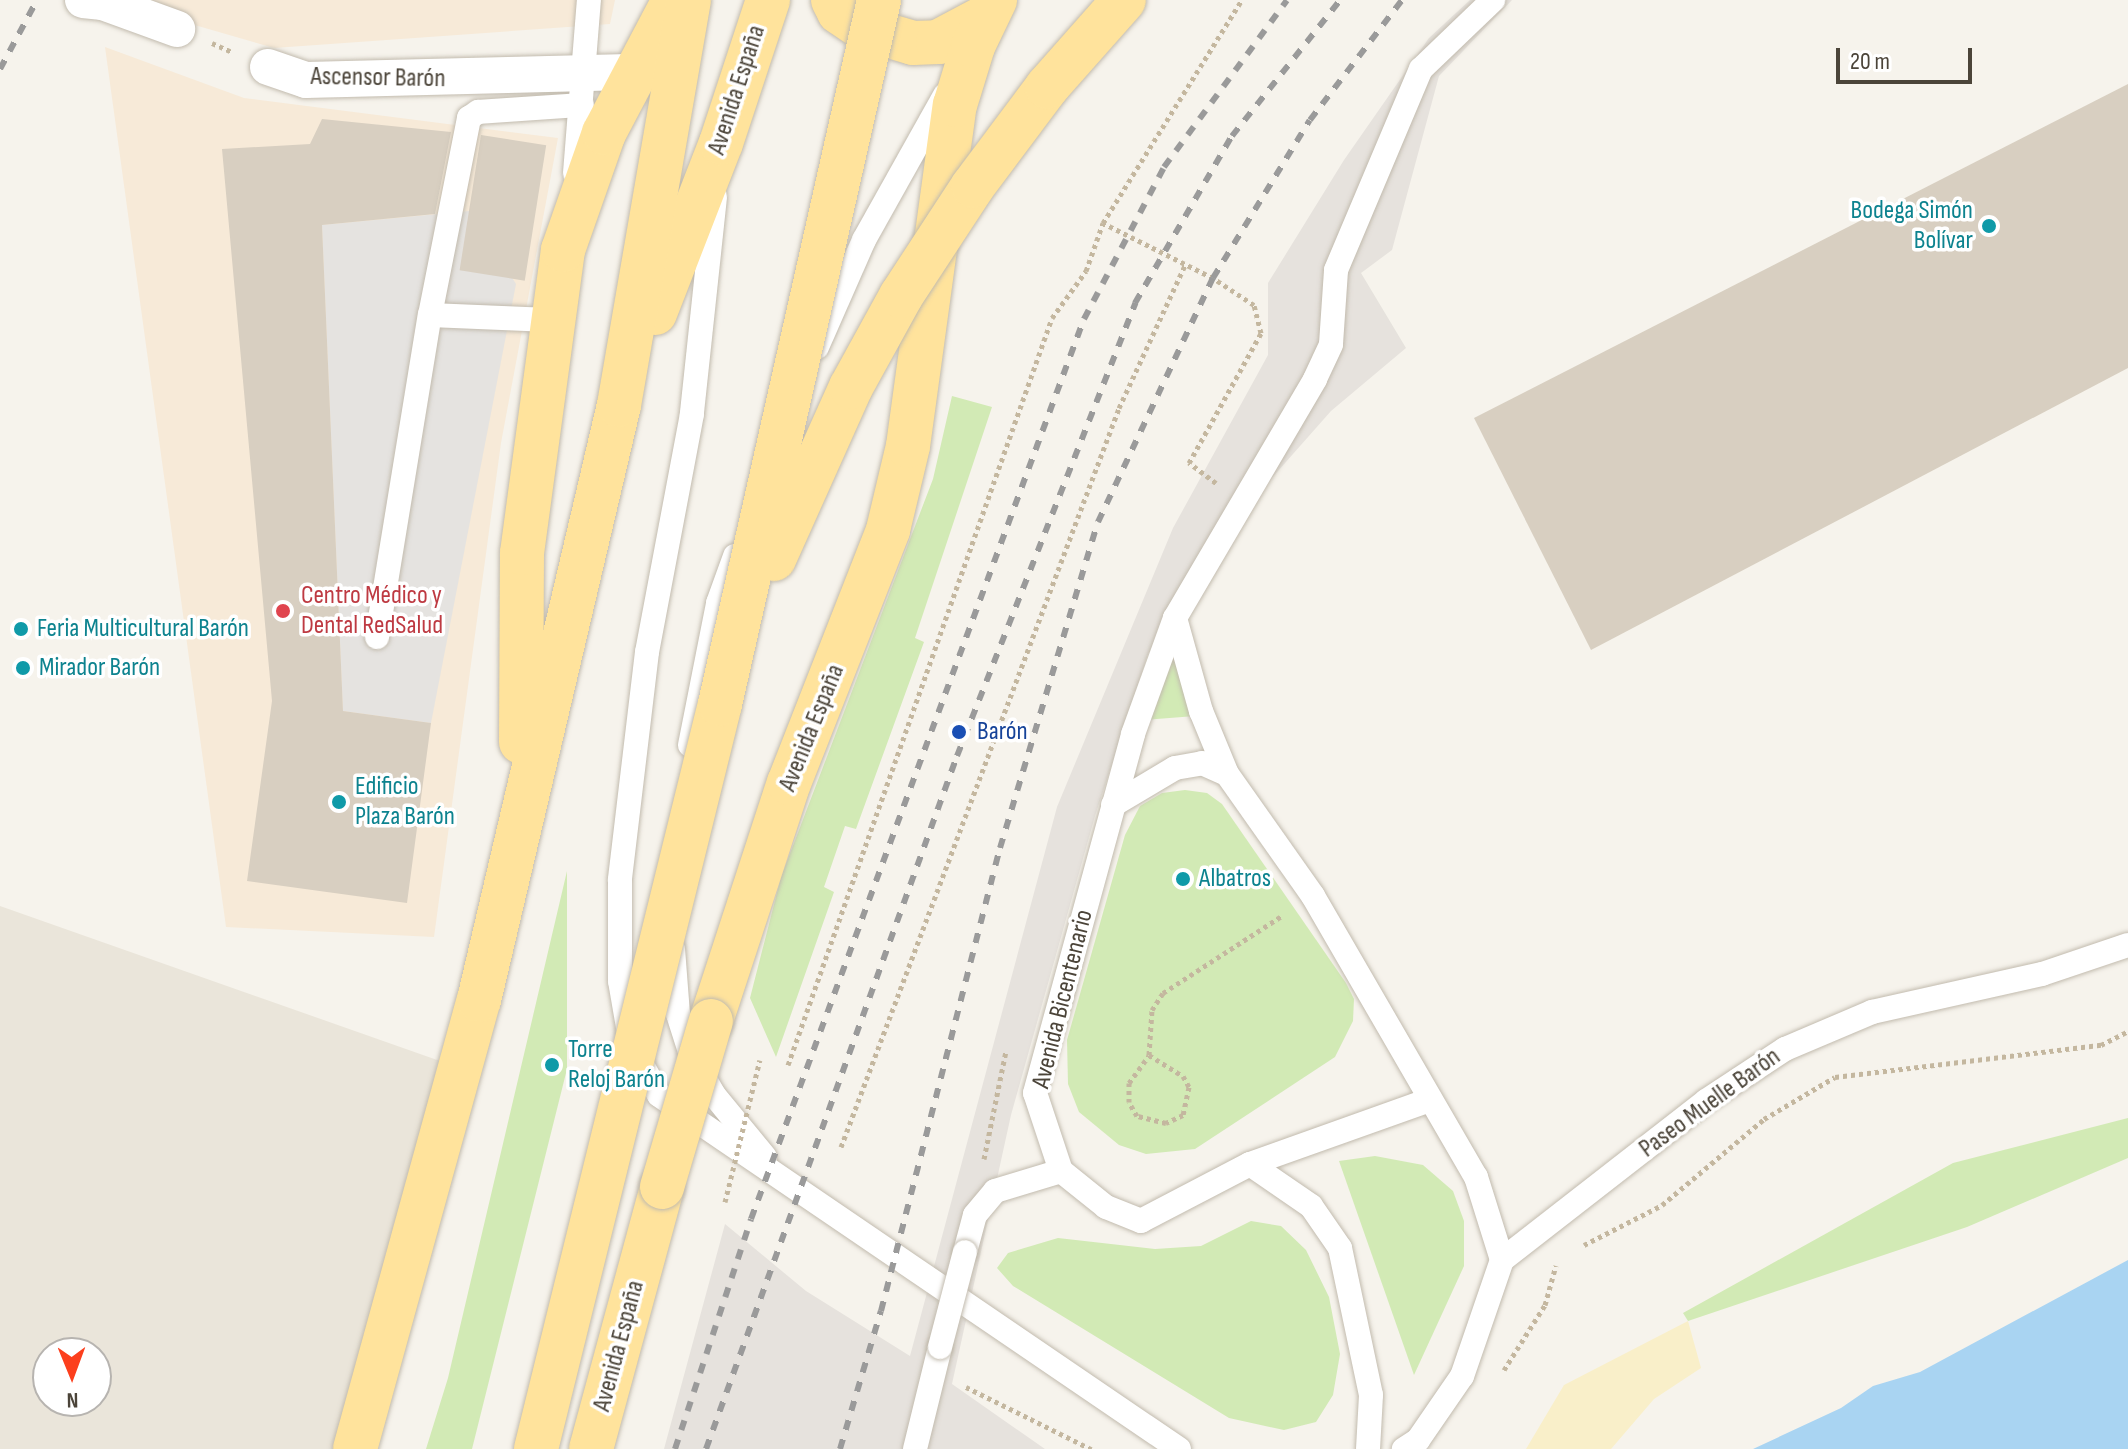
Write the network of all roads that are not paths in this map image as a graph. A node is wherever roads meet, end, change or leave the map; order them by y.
1 (83, 0) edge
2 (589, 0) edge
3 (674, 0) edge
4 (689, 0) edge
5 (768, 0) edge
6 (833, 0) edge
7 (879, 0) edge
8 (1124, 0) edge
9 (1493, 0) edge
10 (985, 21) edge
11 (177, 29) road end
12 (268, 67) road end
13 (639, 72) junction
14 (582, 91) junction
15 (721, 143) junction
16 (570, 221) junction
17 (430, 315) junction
18 (550, 320) junction
19 (619, 405) junction
20 (1175, 618) junction
21 (377, 637) dead end
22 (720, 704) junction
23 (1227, 774) junction
24 (1113, 805) junction
25 (520, 820) junction
26 (2128, 945) edge
27 (1430, 1100) junction
28 (1250, 1164) junction
29 (1061, 1171) junction
30 (785, 1181) junction
31 (1502, 1260) junction
32 (355, 1449) edge
33 (536, 1449) edge
34 (591, 1449) edge
35 (915, 1449) edge
36 (1179, 1449) edge
37 (1368, 1449) edge
38 (1404, 1449) edge

1 - 11 street
2 - 14 lane
3 - 13 main road
4 - 19 main road, Avenida España
5 - 15 main road, Avenida España
6 - 10 main road
7 - 22 main road, bridge
8 - 22 main road, bridge
9 - 20 lane, Avenida Bicentenario
10 - 30 lane
10 - 34 main road, Avenida España, bridge
12 - 14 street, Ascensor Barón
13 - 14 street, Ascensor Barón
13 - 16 main road
14 - 16 lane
14 - 17 lane
15 - 19 main road, Avenida España
15 - 30 lane
16 - 18 main road
17 - 18 lane
17 - 21 lane
18 - 25 main road
19 - 25 main road, Avenida España
20 - 23 lane
20 - 24 lane, Avenida Bicentenario
22 - 33 main road, bridge
23 - 24 lane
23 - 27 lane
24 - 29 lane, Avenida Bicentenario
25 - 32 main road, Avenida España
26 - 31 lane, Paseo Muelle Barón
27 - 28 lane
27 - 31 lane
28 - 29 lane
28 - 37 lane
29 - 35 lane, bridge
30 - 36 lane
31 - 38 lane

